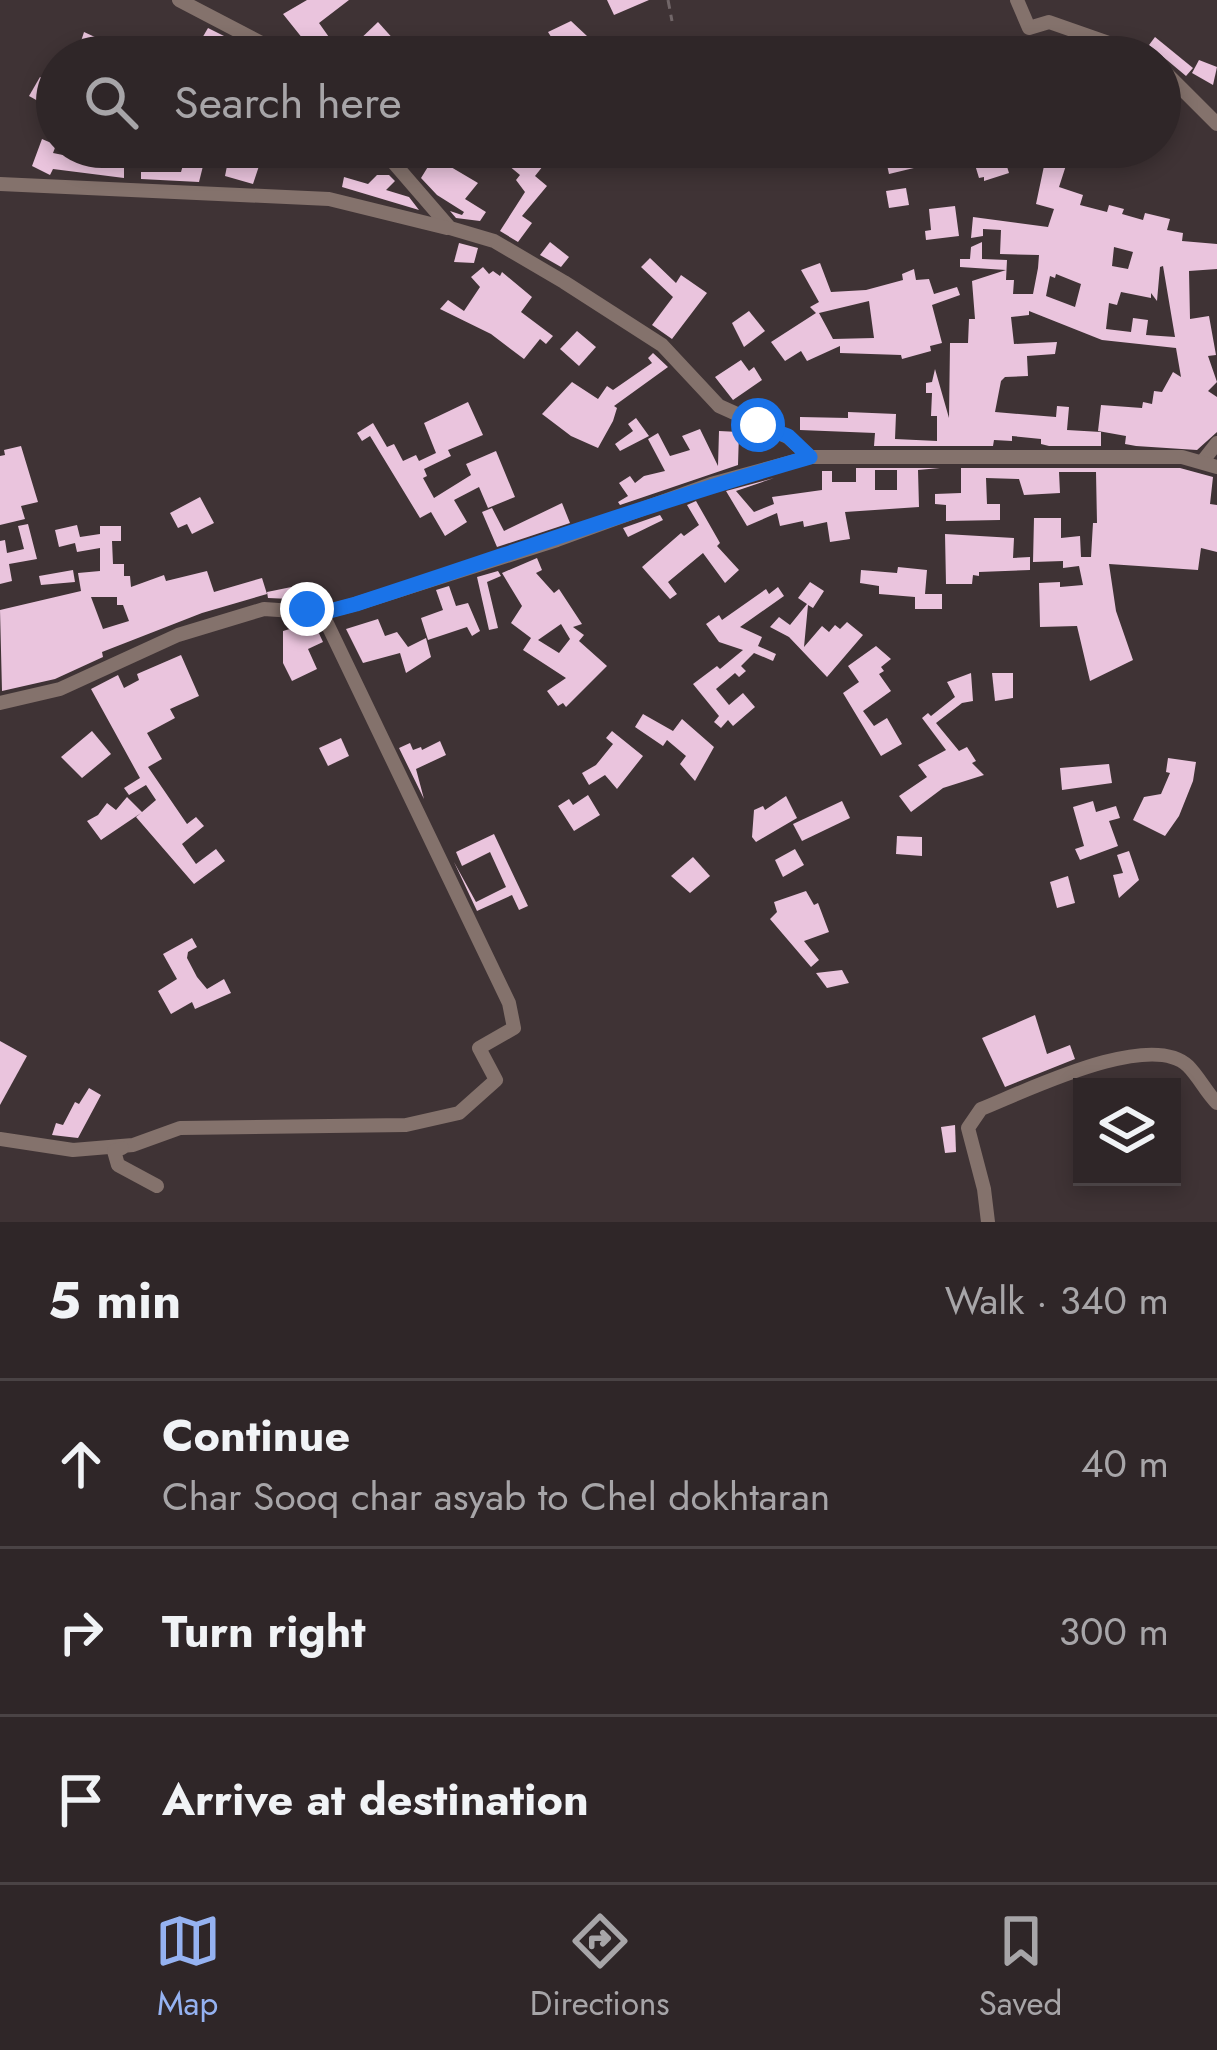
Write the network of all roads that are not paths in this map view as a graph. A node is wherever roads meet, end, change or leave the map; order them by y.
1 (179, 0) edge
2 (1017, 0) edge
3 (248, 36) edge
4 (1089, 36) edge
5 (1181, 89) edge
6 (1217, 124) edge
7 (398, 168) edge
8 (0, 184) edge
9 (450, 228) junction
10 (1217, 442) edge
11 (810, 457) junction
12 (1209, 464) edge
13 (322, 613) junction
14 (0, 704) edge
15 (1217, 1103) edge
16 (0, 1139) edge
17 (133, 1145) junction
18 (157, 1186) dead end
19 (988, 1222) edge

1 - 3 street
2 - 4 street
5 - 6 street
7 - 9 street
8 - 9 street
9 - 11 street
10 - 12 street
11 - 12 street
11 - 13 street
13 - 14 street
13 - 17 street
15 - 19 street
16 - 17 street
17 - 18 street

